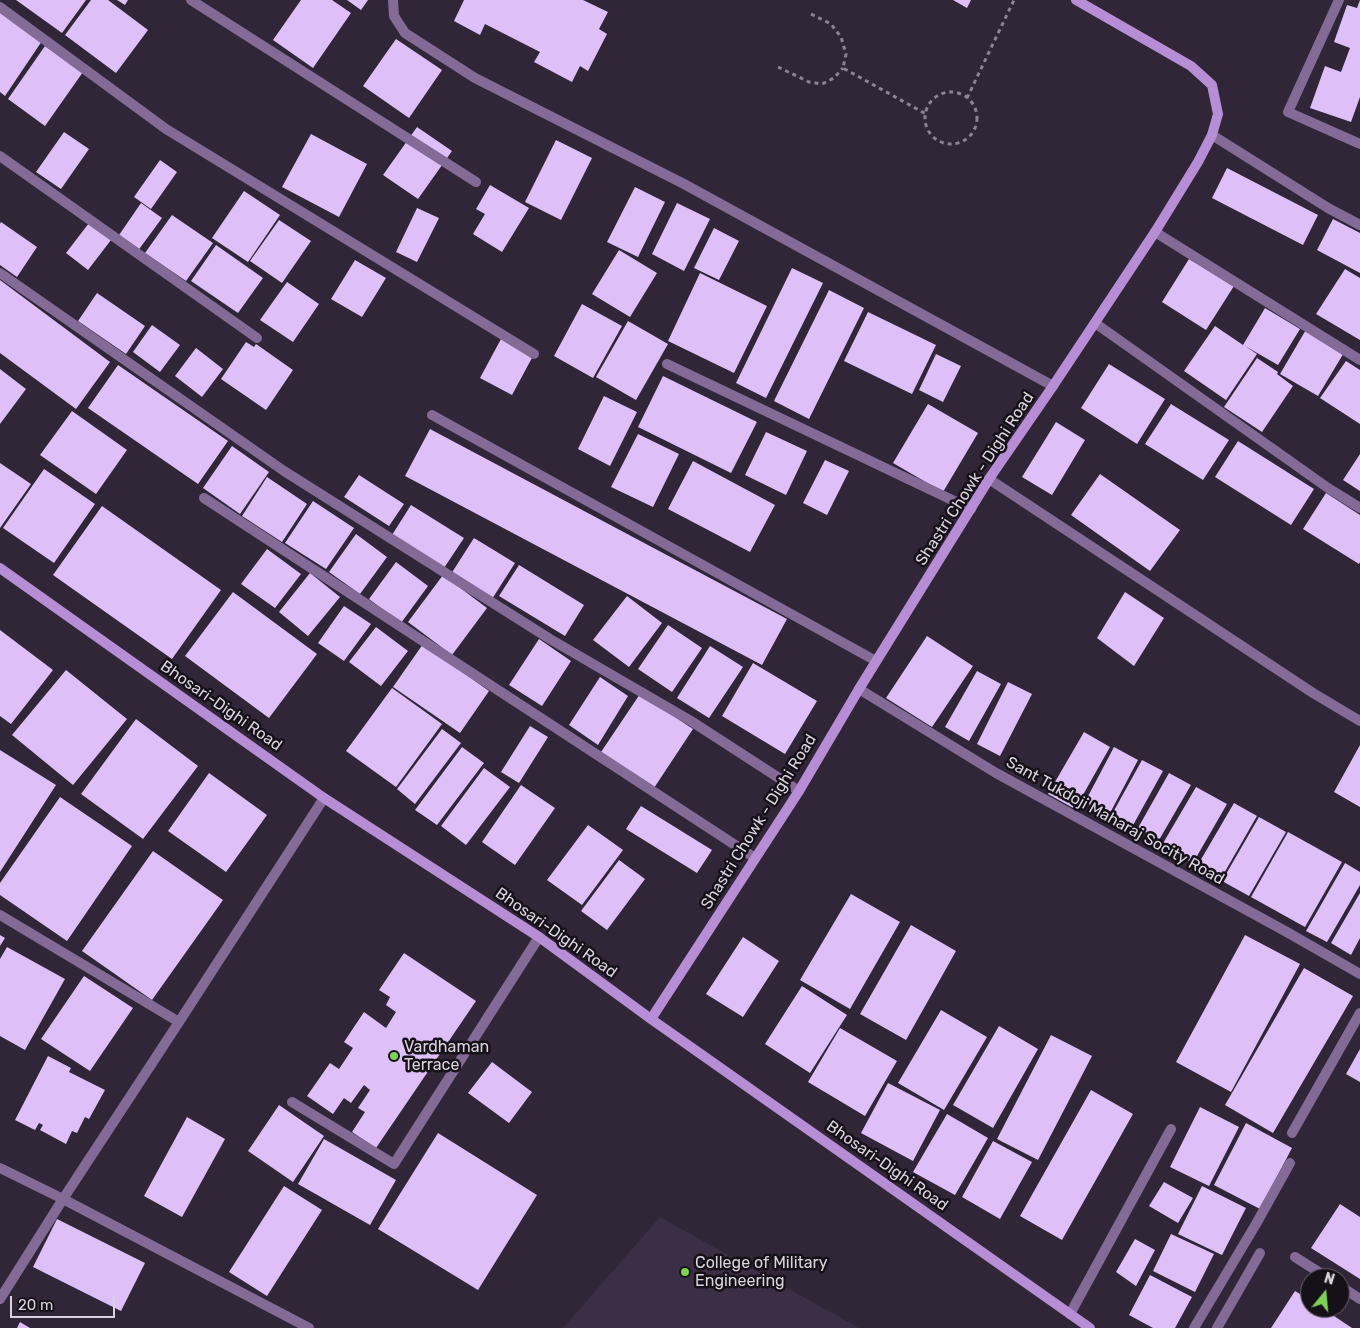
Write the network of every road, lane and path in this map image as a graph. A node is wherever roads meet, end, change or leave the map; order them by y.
1 (191, 0) edge
2 (393, 0) edge
3 (1014, 0) edge
4 (1076, 0) edge
5 (1339, 0) edge
6 (0, 7) edge
7 (811, 14) dead end
8 (778, 67) dead end
9 (842, 68) junction
10 (967, 98) junction
11 (926, 114) junction
12 (1212, 135) junction
13 (1360, 144) edge
14 (0, 156) edge
15 (476, 182) dead end
16 (1360, 225) edge
17 (1155, 232) junction
18 (0, 273) edge
19 (1095, 322) junction
20 (258, 338) dead end
21 (534, 354) dead end
22 (1360, 360) edge
23 (667, 364) dead end
24 (1053, 386) junction
25 (432, 415) dead end
26 (989, 479) junction
27 (204, 498) dead end
28 (1360, 508) edge
29 (971, 510) junction
30 (0, 568) edge
31 (876, 661) junction
32 (859, 689) junction
33 (1360, 721) edge
34 (799, 791) junction
35 (324, 798) junction
36 (755, 858) junction
37 (0, 915) edge
38 (539, 937) junction
39 (1360, 974) edge
40 (1360, 1013) edge
41 (651, 1019) junction
42 (179, 1022) junction
43 (292, 1102) dead end
44 (1171, 1129) dead end
45 (1292, 1133) dead end
46 (1290, 1163) dead end
47 (0, 1168) edge
48 (63, 1199) junction
49 (1260, 1253) dead end
50 (1295, 1257) dead end
51 (1312, 1268) edge
52 (0, 1299) edge
53 (1070, 1314) junction
54 (309, 1328) edge
55 (1090, 1328) edge
56 (1194, 1328) edge
57 (1217, 1328) edge

1 - 15 street
2 - 24 street
3 - 10 path
4 - 12 street, Shastri Chowk - Dighi Road
5 - 13 street
6 - 21 street
7 - 9 path
8 - 9 path
9 - 11 path
10 - 11 path
10 - 11 path
12 - 16 street
12 - 17 street, Shastri Chowk - Dighi Road
14 - 20 street
17 - 19 street, Shastri Chowk - Dighi Road
17 - 22 street
18 - 34 street
19 - 24 street, Shastri Chowk - Dighi Road
19 - 28 street
23 - 29 street
24 - 26 street, Shastri Chowk - Dighi Road
25 - 31 street
26 - 29 street, Shastri Chowk - Dighi Road
26 - 33 street
27 - 36 street
29 - 31 street, Shastri Chowk - Dighi Road
30 - 35 street, Bhosari-Dighi Road
31 - 32 street, Shastri Chowk - Dighi Road
32 - 34 street, Shastri Chowk - Dighi Road
32 - 39 street, Sant Tukdoji Maharaj Socity Road
34 - 36 street, Shastri Chowk - Dighi Road
35 - 38 street, Bhosari-Dighi Road
35 - 42 street
36 - 41 street, Shastri Chowk - Dighi Road
37 - 42 street
38 - 41 street, Bhosari-Dighi Road
38 - 43 street
40 - 45 street
41 - 53 street, Bhosari-Dighi Road
42 - 48 street
44 - 53 street
46 - 56 street
47 - 48 street
48 - 52 street
48 - 54 street
49 - 57 street
50 - 51 street
53 - 55 street, Bhosari-Dighi Road

